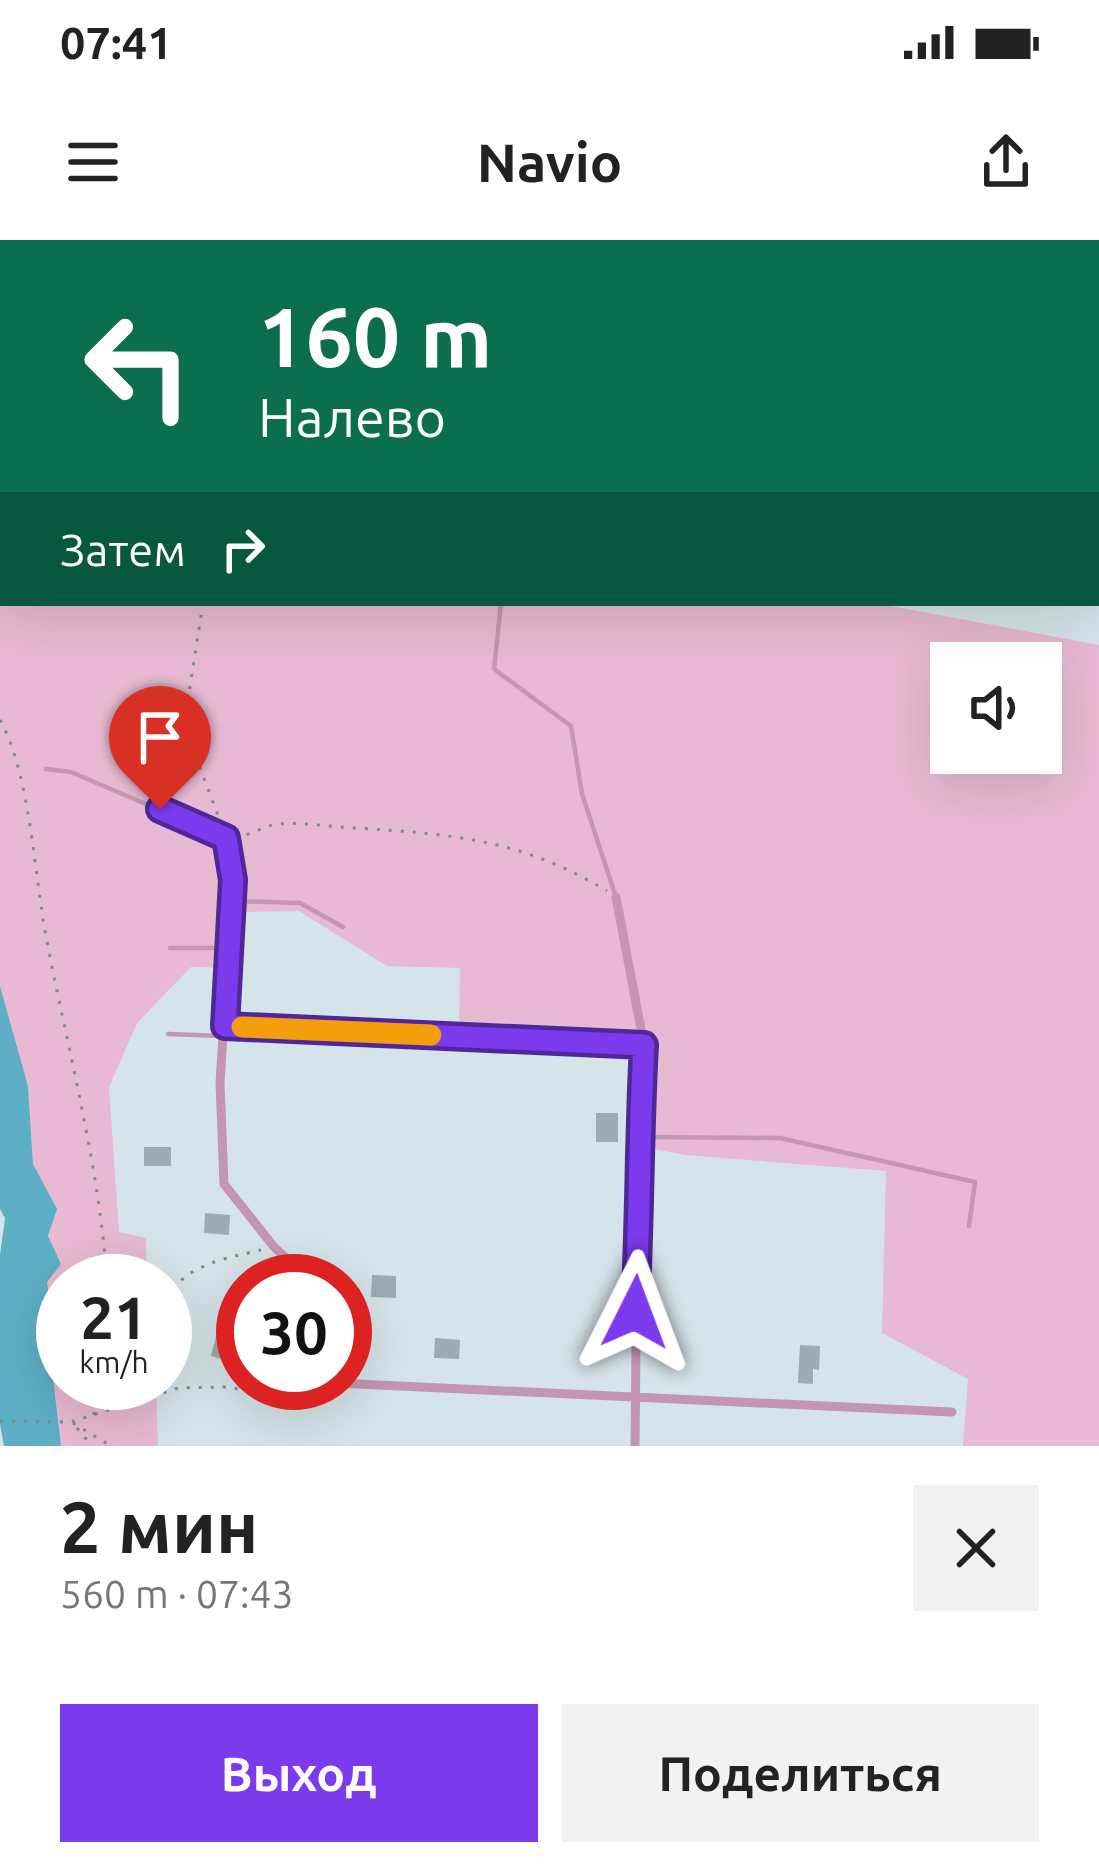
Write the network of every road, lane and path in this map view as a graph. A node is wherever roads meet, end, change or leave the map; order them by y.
1 (203, 606) edge
2 (501, 606) edge
3 (0, 720) edge
4 (46, 769) dead end
5 (226, 838) junction
6 (616, 897) junction
7 (232, 901) junction
8 (343, 927) dead end
9 (170, 948) dead end
10 (228, 948) junction
11 (224, 1031) junction
12 (168, 1034) dead end
13 (644, 1045) junction
14 (638, 1137) junction
15 (969, 1226) dead end
16 (274, 1247) junction
17 (105, 1254) edge
18 (282, 1254) edge
19 (192, 1270) edge
20 (372, 1384) edge
21 (634, 1395) junction
22 (95, 1410) edge
23 (113, 1410) edge
24 (952, 1412) dead end
25 (94, 1416) junction
26 (0, 1420) edge
27 (71, 1422) junction
28 (92, 1446) edge
29 (111, 1446) edge
30 (635, 1446) edge

1 - 5 path
2 - 6 lane
3 - 17 path
4 - 5 lane
5 - 6 path
5 - 7 street
6 - 13 street
7 - 8 lane
7 - 10 street
9 - 10 lane
10 - 11 street
11 - 12 lane
11 - 13 street
11 - 16 street
13 - 14 street
14 - 15 lane
14 - 21 street
16 - 18 street
16 - 19 path
20 - 21 street
21 - 24 street
21 - 30 street
22 - 25 path
23 - 25 path
25 - 27 path
26 - 27 path
27 - 28 path
27 - 29 path

